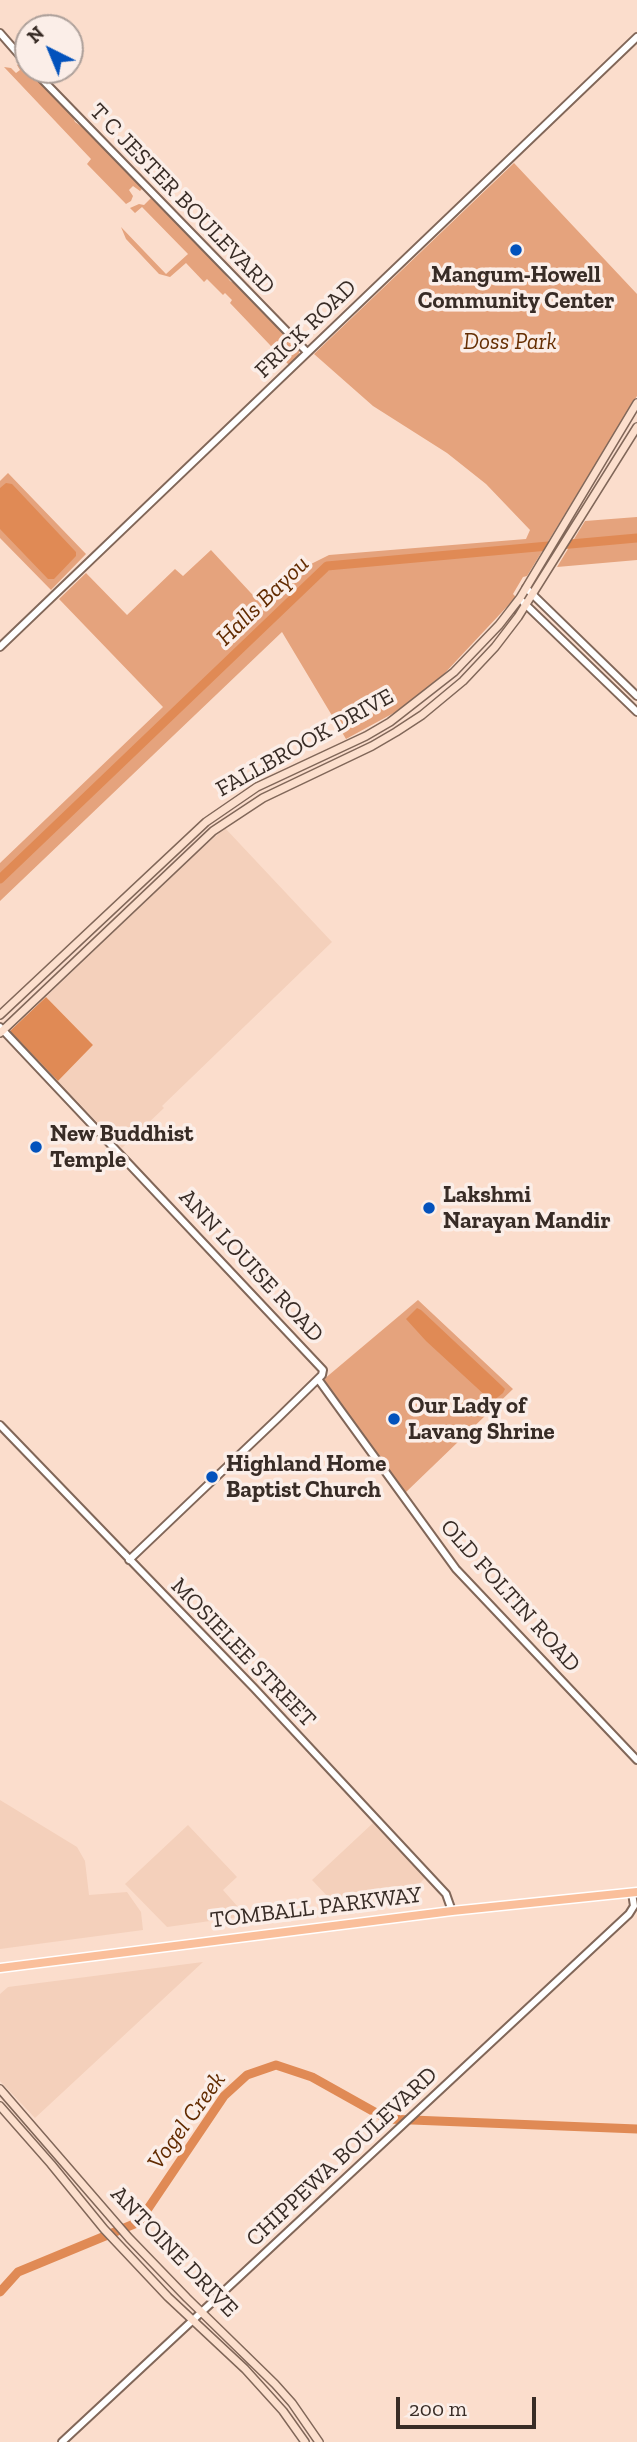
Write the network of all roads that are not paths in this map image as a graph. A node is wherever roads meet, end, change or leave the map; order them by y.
1 (0, 35) edge
2 (637, 37) edge
3 (14, 49) edge
4 (47, 84) edge
5 (307, 352) junction
6 (637, 404) edge
7 (637, 427) edge
8 (600, 468) junction
9 (608, 474) junction
10 (526, 588) junction
11 (532, 594) junction
12 (523, 601) junction
13 (0, 647) edge
14 (637, 696) edge
15 (637, 712) edge
16 (206, 822) junction
17 (213, 831) junction
18 (135, 887) junction
19 (143, 896) junction
20 (0, 1015) edge
21 (1, 1030) edge
22 (318, 1379) junction
23 (0, 1425) edge
24 (129, 1560) junction
25 (637, 1760) edge
26 (635, 1892) edge
27 (452, 1911) junction
28 (0, 1968) edge
29 (0, 2089) edge
30 (0, 2106) edge
31 (83, 2184) junction
32 (72, 2192) junction
33 (152, 2263) junction
34 (144, 2271) junction
35 (201, 2313) junction
36 (193, 2320) junction
37 (62, 2442) edge
38 (304, 2442) edge
39 (319, 2442) edge

1 - 3 street
2 - 5 street, FRICK ROAD
4 - 5 street, T C JESTER BOULEVARD
5 - 13 street, FRICK ROAD
6 - 8 main road, FALLBROOK DRIVE
7 - 9 main road, FALLBROOK DRIVE
8 - 9 main road
8 - 10 main road, FALLBROOK DRIVE
9 - 11 main road, FALLBROOK DRIVE
10 - 11 street
10 - 12 main road, FALLBROOK DRIVE
11 - 12 main road, FALLBROOK DRIVE
11 - 14 street
12 - 15 street
12 - 16 main road, FALLBROOK DRIVE
12 - 17 main road, FALLBROOK DRIVE
16 - 17 main road
16 - 18 main road, FALLBROOK DRIVE
17 - 19 main road, FALLBROOK DRIVE
18 - 19 main road
18 - 20 main road, FALLBROOK DRIVE
19 - 21 main road, FALLBROOK DRIVE
21 - 22 street, ANN LOUISE ROAD
22 - 24 street
22 - 25 street, OLD FOLTIN ROAD
23 - 24 street, MOSIELEE STREET
24 - 27 street, MOSIELEE STREET
26 - 27 main road, TOMBALL PARKWAY
26 - 35 street, CHIPPEWA BOULEVARD
27 - 28 main road, TOMBALL PARKWAY
29 - 31 main road, ANTOINE DRIVE
30 - 32 main road, ANTOINE DRIVE
31 - 32 main road
31 - 33 main road, ANTOINE DRIVE
32 - 34 main road, ANTOINE DRIVE
33 - 34 main road
33 - 35 main road, ANTOINE DRIVE
34 - 36 main road, ANTOINE DRIVE
35 - 36 street, CHIPPEWA BOULEVARD
35 - 39 main road, ANTOINE DRIVE
36 - 37 street, CHIPPEWA BOULEVARD
36 - 38 main road, ANTOINE DRIVE

